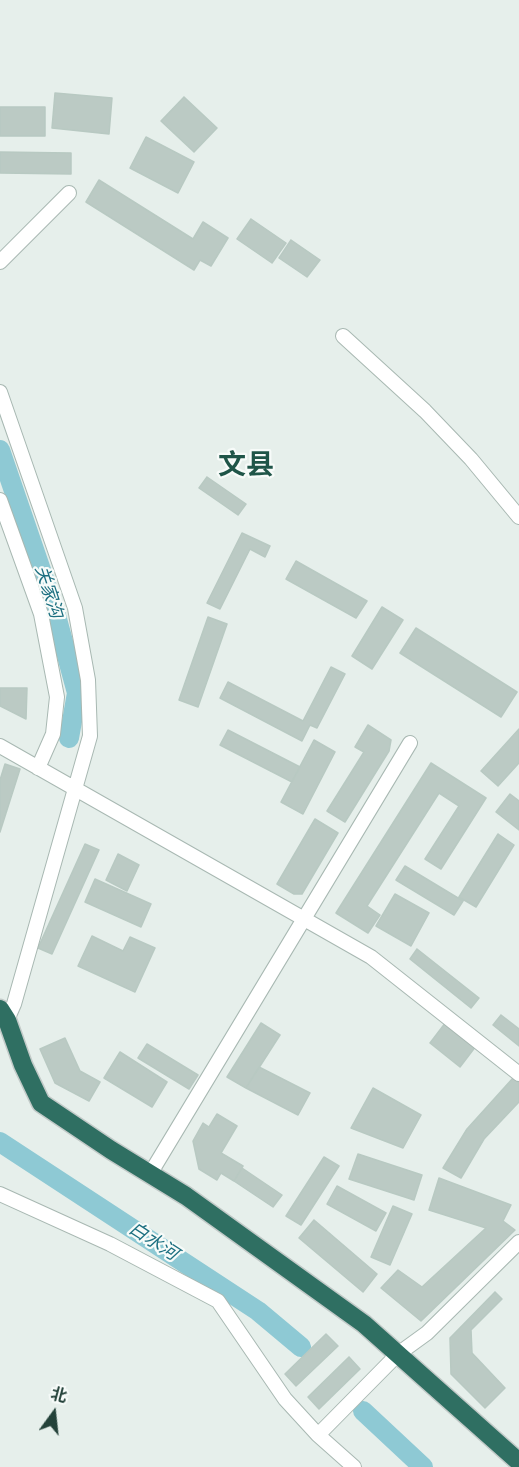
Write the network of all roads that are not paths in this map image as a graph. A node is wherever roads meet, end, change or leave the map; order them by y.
1 (69, 193) dead end
2 (0, 262) edge
3 (344, 336) dead end
4 (0, 392) edge
5 (0, 500) edge
6 (519, 517) edge
7 (410, 743) dead end
8 (0, 746) edge
9 (38, 768) junction
10 (75, 789) junction
11 (304, 917) junction
12 (3, 1014) edge
13 (519, 1074) edge
14 (150, 1174) junction
15 (0, 1194) edge
16 (519, 1242) edge
17 (398, 1354) junction
18 (318, 1435) junction
19 (519, 1462) edge
20 (354, 1467) edge

1 - 2 street
3 - 6 street
4 - 10 street
5 - 9 street
7 - 11 street
8 - 9 street
9 - 10 street
10 - 11 street
10 - 12 street
11 - 13 street
11 - 14 street
12 - 14 highway
14 - 17 highway
15 - 18 street
16 - 17 street
17 - 18 street
17 - 19 highway
18 - 20 street

